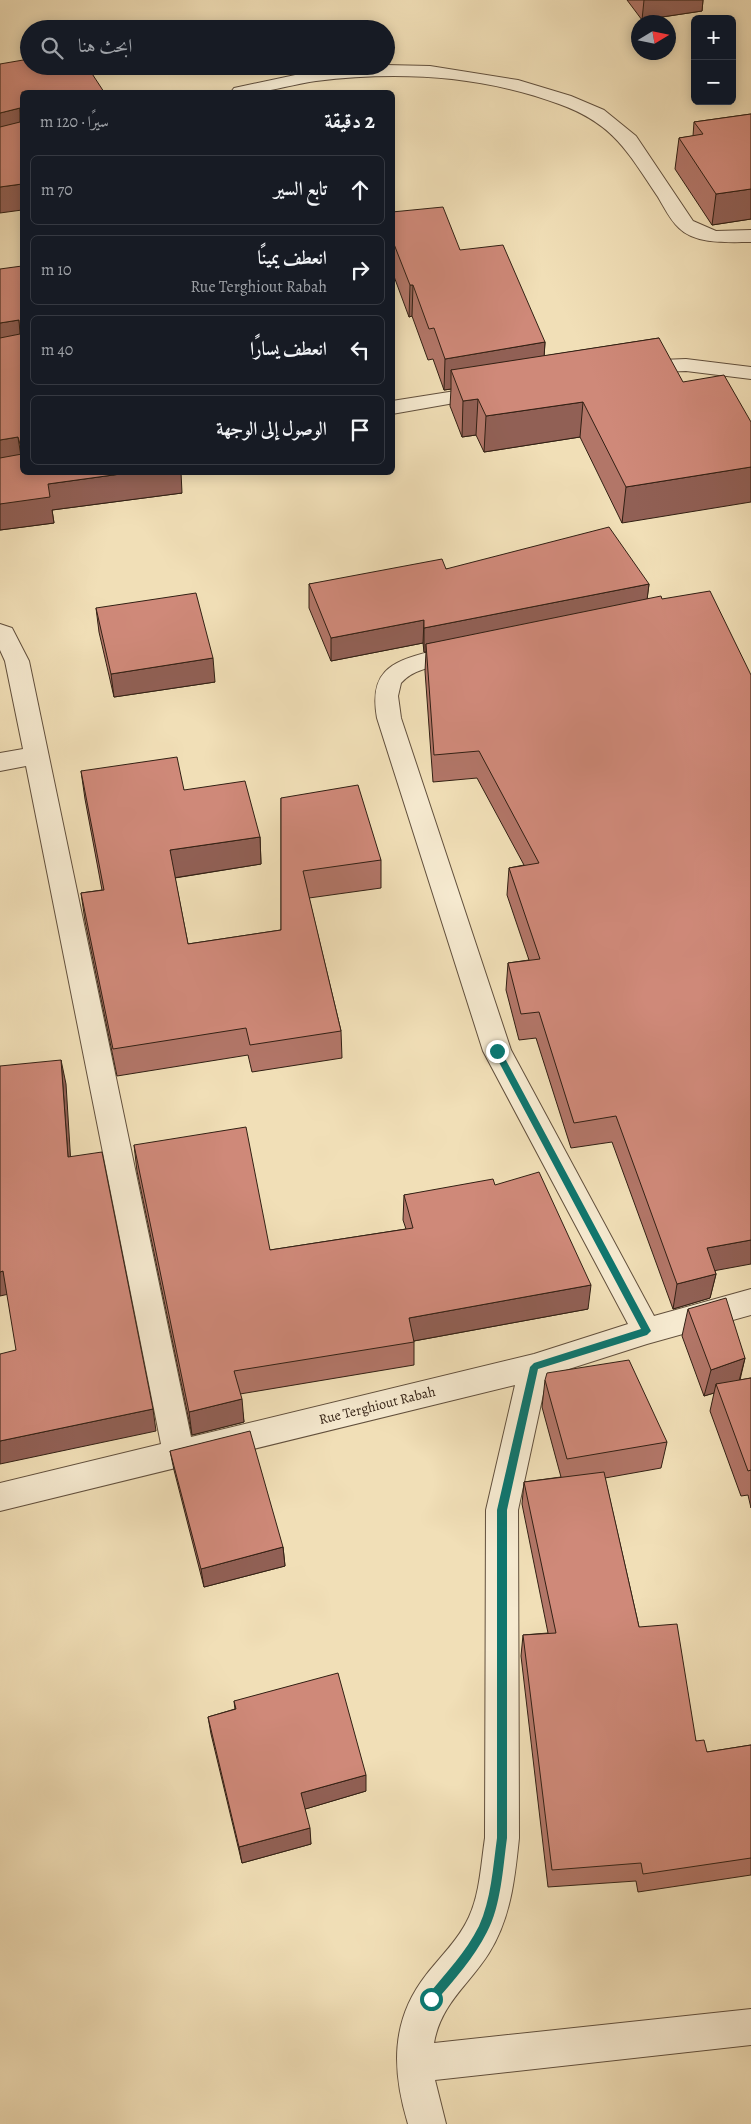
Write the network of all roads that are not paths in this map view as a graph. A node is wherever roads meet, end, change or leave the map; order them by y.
1 (395, 70) edge
2 (324, 75) edge
3 (249, 90) edge
4 (751, 236) edge
5 (611, 370) edge
6 (751, 374) edge
7 (506, 388) edge
8 (395, 407) edge
9 (0, 632) edge
10 (486, 649) edge
11 (36, 754) junction
12 (0, 762) edge
13 (751, 1302) edge
14 (647, 1331) junction
15 (534, 1367) junction
16 (179, 1454) junction
17 (0, 1498) edge
18 (751, 2028) edge
19 (414, 2064) junction
20 (427, 2124) edge

1 - 4 street
2 - 3 street
5 - 6 street
7 - 8 street
9 - 11 street
10 - 14 street
11 - 12 street
11 - 16 street
13 - 14 street, Rue Terghiout Rabah
14 - 15 street, Rue Terghiout Rabah
15 - 16 street, Rue Terghiout Rabah
15 - 19 street
16 - 17 street, Rue Terghiout Rabah
18 - 19 street
19 - 20 street

